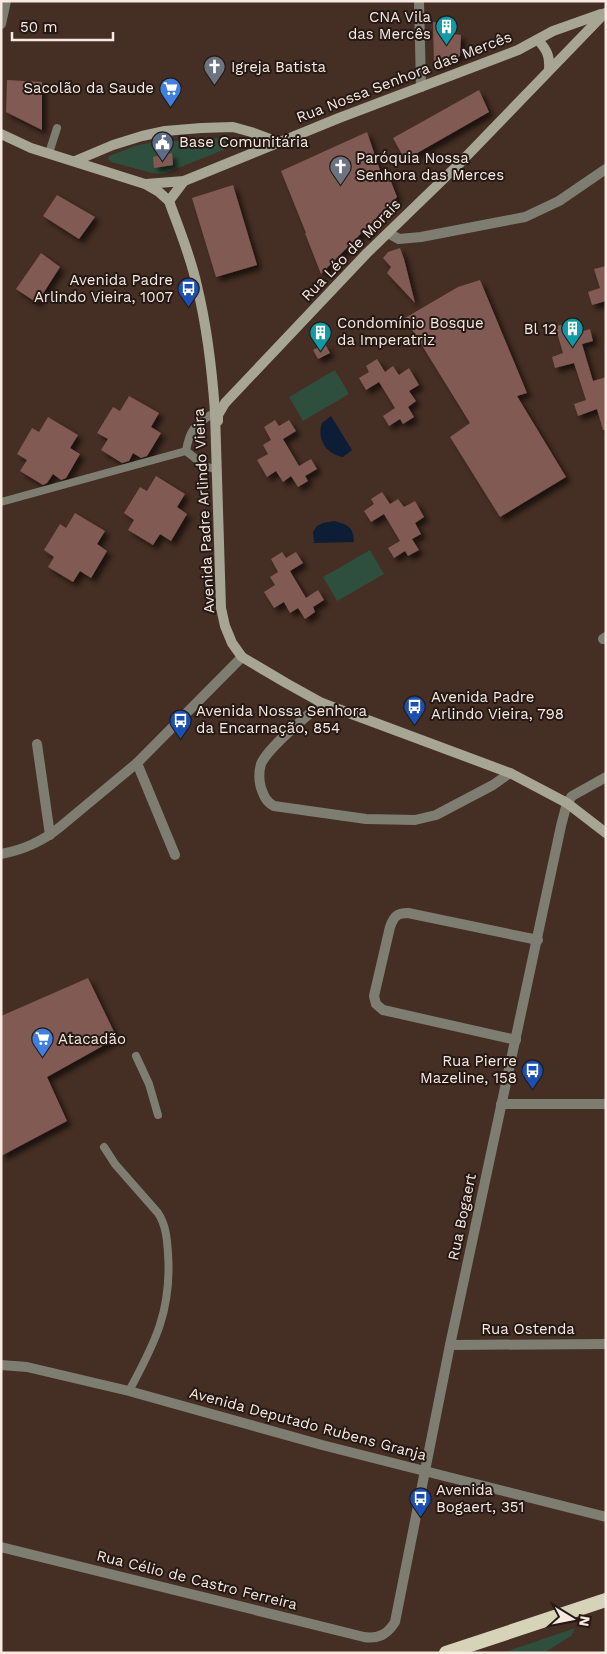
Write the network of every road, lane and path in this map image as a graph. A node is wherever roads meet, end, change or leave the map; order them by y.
1 (6, 1) edge
2 (419, 1) edge
3 (605, 13) edge
4 (1, 24) edge
5 (538, 40) junction
6 (549, 70) junction
7 (421, 87) junction
8 (57, 128) dead end
9 (1, 134) edge
10 (278, 142) junction
11 (49, 153) junction
12 (75, 162) junction
13 (606, 169) edge
14 (184, 181) junction
15 (145, 184) junction
16 (169, 201) junction
17 (388, 233) junction
18 (213, 380) junction
19 (225, 403) junction
20 (215, 412) junction
21 (216, 434) junction
22 (186, 450) junction
23 (217, 470) junction
24 (1, 502) edge
25 (242, 657) junction
26 (322, 703) junction
27 (37, 744) dead end
28 (137, 763) junction
29 (510, 772) junction
30 (606, 777) edge
31 (567, 803) junction
32 (606, 833) edge
33 (50, 835) junction
34 (1, 854) edge
35 (175, 855) dead end
36 (538, 940) junction
37 (516, 1040) junction
38 (136, 1056) dead end
39 (501, 1104) junction
40 (606, 1104) edge
41 (158, 1115) dead end
42 (104, 1147) dead end
43 (606, 1344) edge
44 (450, 1345) junction
45 (1, 1365) edge
46 (129, 1391) junction
47 (424, 1471) junction
48 (606, 1518) edge
49 (1, 1547) edge
50 (606, 1600) edge
51 (385, 1634) joint
52 (446, 1653) edge

1 - 4 street
2 - 7 street
3 - 5 main road, Rua Nossa Senhora das Mercês
3 - 6 main road, Rua Léo de Morais
5 - 6 main road
5 - 7 main road, Rua Nossa Senhora das Mercês
6 - 17 main road, Rua Léo de Morais
7 - 10 main road, Rua Nossa Senhora das Mercês
8 - 11 lane
9 - 11 main road
10 - 12 main road
10 - 14 main road, Rua Nossa Senhora das Mercês
11 - 12 main road
12 - 15 main road
13 - 17 street
14 - 15 main road, Rua Nossa Senhora das Mercês
14 - 16 main road
15 - 16 main road
16 - 18 main road, Avenida Padre Arlindo Vieira
17 - 19 main road, Rua Léo de Morais
18 - 19 main road
18 - 20 main road, Avenida Padre Arlindo Vieira
19 - 21 main road, Rua Léo de Morais
20 - 21 main road, Avenida Padre Arlindo Vieira
20 - 22 lane
21 - 23 main road, Avenida Padre Arlindo Vieira
22 - 23 lane
22 - 24 lane
23 - 25 main road, Avenida Padre Arlindo Vieira
25 - 26 main road, Avenida Padre Arlindo Vieira
25 - 28 street
26 - 29 main road, Avenida Padre Arlindo Vieira
26 - 29 street
27 - 33 street
28 - 33 street
28 - 35 street
29 - 31 main road, Avenida Padre Arlindo Vieira
30 - 31 street
31 - 32 main road, Avenida Padre Arlindo Vieira
31 - 36 street, Rua Bogaert
33 - 34 street
36 - 37 street, Rua Bogaert
36 - 37 street
37 - 39 street, Rua Bogaert
38 - 41 lane
39 - 40 street
39 - 44 street, Rua Bogaert
42 - 46 lane
43 - 44 street, Rua Ostenda
44 - 47 street, Rua Bogaert
45 - 46 street, Avenida Deputado Rubens Granja
46 - 47 street, Avenida Deputado Rubens Granja
47 - 48 street, Avenida Deputado Rubens Granja
47 - 51 street, Rua Bogaert
49 - 51 street, Rua Célio de Castro Ferreira
50 - 52 highway

